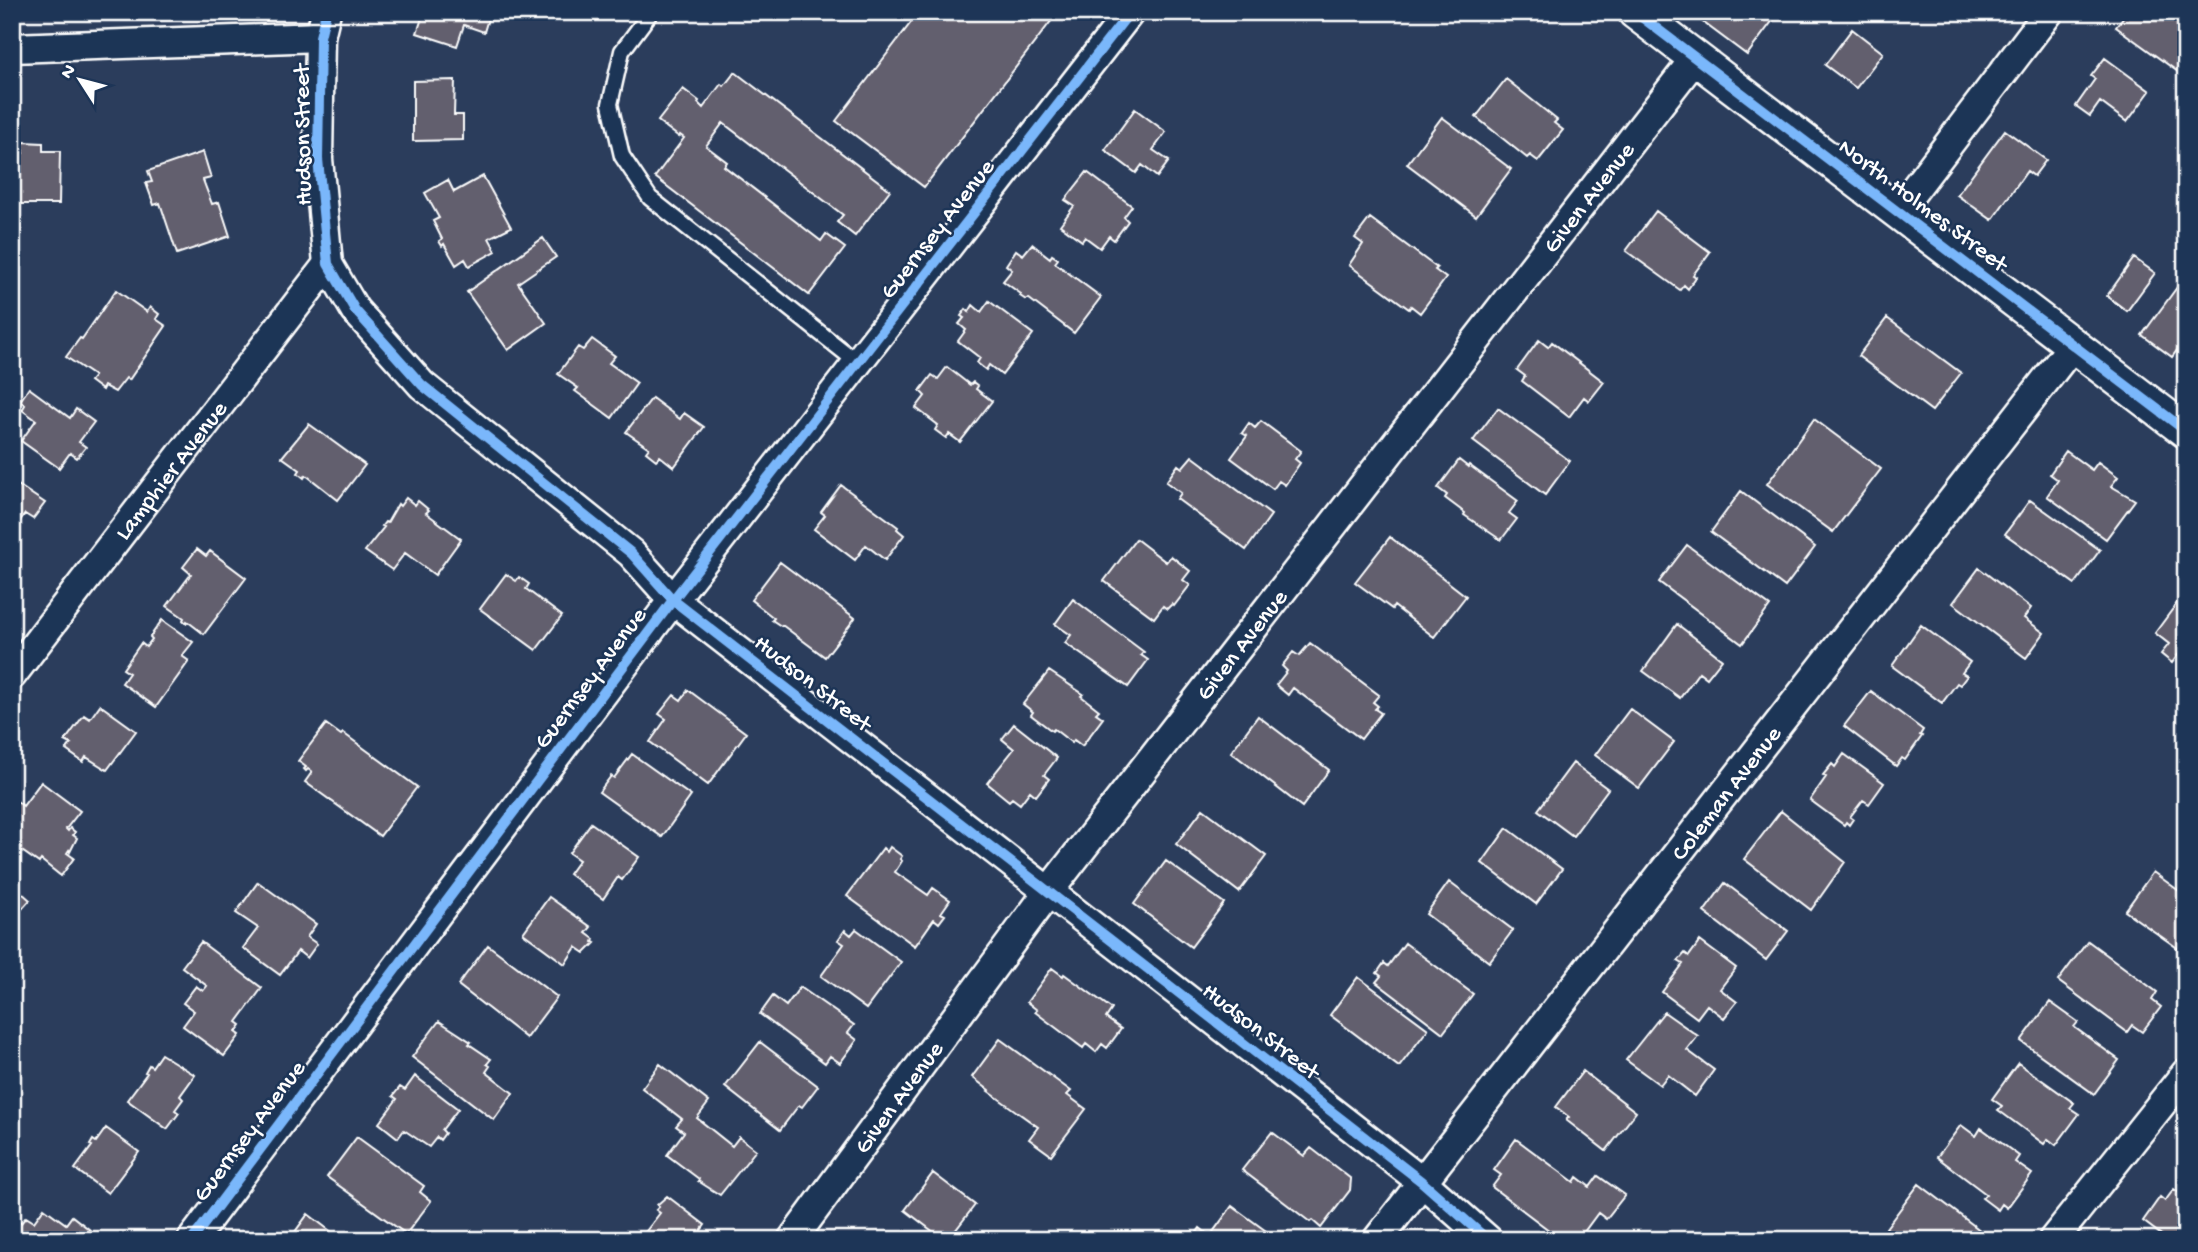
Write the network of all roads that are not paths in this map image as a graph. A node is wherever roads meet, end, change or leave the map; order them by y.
1 (651, 12) edge
2 (1130, 12) edge
3 (1635, 12) edge
4 (2049, 12) edge
5 (323, 25) edge
6 (12, 48) edge
7 (1696, 57) junction
8 (1898, 211) junction
9 (328, 264) junction
10 (2073, 345) junction
11 (858, 363) junction
12 (2186, 431) edge
13 (673, 600) junction
14 (12, 675) edge
15 (1049, 891) junction
16 (2186, 1073) edge
17 (1420, 1181) junction
18 (191, 1240) edge
19 (792, 1240) edge
20 (1377, 1240) edge
21 (1488, 1240) edge
22 (2053, 1240) edge

1 - 11 lane
2 - 11 street, Guernsey Avenue
3 - 7 street, North Holmes Street
4 - 8 street
5 - 6 street, Hudson Street
5 - 9 street, Hudson Street
7 - 8 street, North Holmes Street
7 - 15 street, Given Avenue
8 - 10 street, North Holmes Street
9 - 13 street, Hudson Street
9 - 14 street, Lamphier Avenue
10 - 12 street, North Holmes Street
10 - 17 street, Coleman Avenue
11 - 13 street, Guernsey Avenue
13 - 15 street, Hudson Street
13 - 18 street, Guernsey Avenue
15 - 17 street, Hudson Street
15 - 19 street, Given Avenue
16 - 22 street
17 - 20 street, Coleman Avenue
17 - 21 street, Hudson Street

